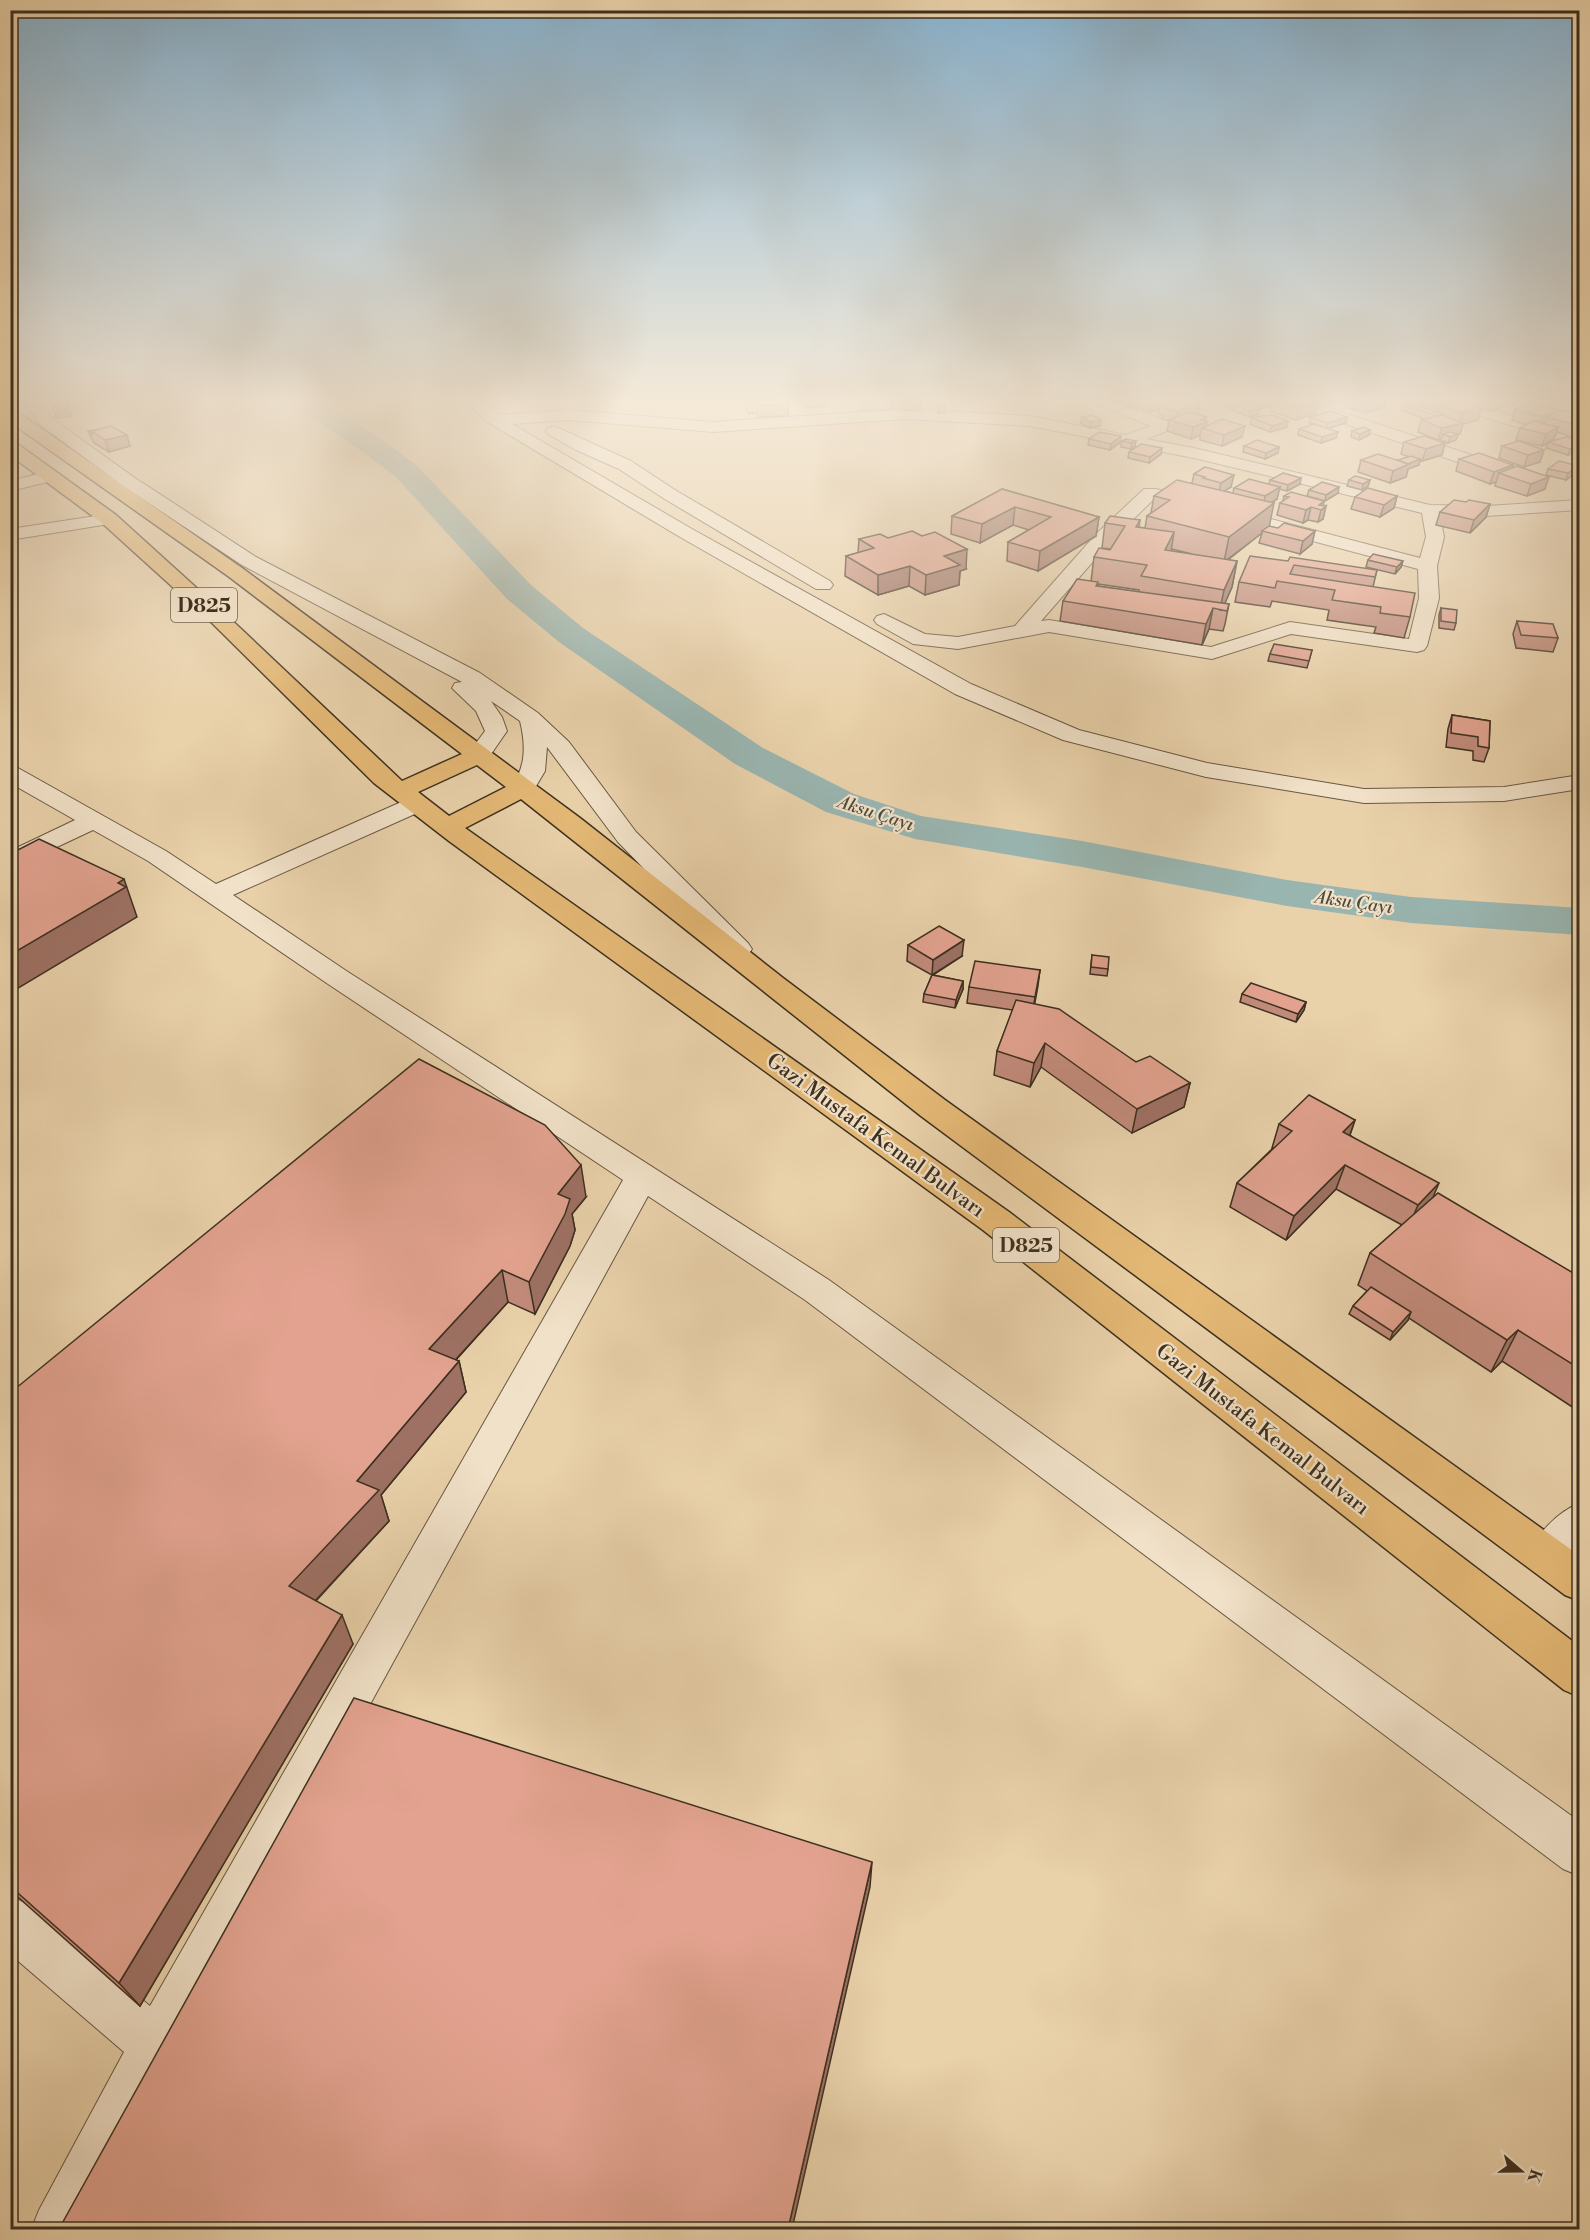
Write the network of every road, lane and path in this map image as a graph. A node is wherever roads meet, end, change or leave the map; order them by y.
1 (91, 506) edge
2 (140, 506) edge
3 (166, 506) edge
4 (640, 506) edge
5 (689, 506) edge
6 (1137, 506) edge
7 (1198, 506) edge
8 (1411, 506) edge
9 (1573, 506) edge
10 (1430, 510) junction
11 (109, 519) junction
12 (10, 535) edge
13 (1427, 566) junction
14 (272, 574) junction
15 (835, 592) dead end
16 (863, 608) dead end
17 (1020, 633) junction
18 (530, 718) junction
19 (479, 755) junction
20 (10, 773) edge
21 (1580, 782) edge
22 (524, 788) junction
23 (400, 791) junction
24 (94, 820) junction
25 (453, 831) junction
26 (10, 861) edge
27 (214, 894) junction
28 (772, 984) junction
29 (642, 1176) junction
30 (1580, 1521) edge
31 (1547, 1557) junction
32 (1580, 1581) edge
33 (1580, 1676) edge
34 (1580, 1852) edge
35 (10, 1921) edge
36 (156, 2045) junction
37 (59, 2229) edge

1 - 11 highway, D825
2 - 19 highway
3 - 14 street
4 - 21 street
5 - 15 street
6 - 17 street
7 - 13 street
8 - 10 street
9 - 10 street
10 - 13 street
11 - 12 street
11 - 23 highway, D825
13 - 17 street
14 - 18 street
14 - 19 street
16 - 17 street
18 - 22 street
18 - 28 street
19 - 22 highway
19 - 23 highway
20 - 24 street
22 - 25 highway
22 - 28 highway
23 - 25 highway, Gazi Mustafa Kemal Bulvarı
23 - 27 street
24 - 26 street
24 - 27 street
25 - 33 highway, Gazi Mustafa Kemal Bulvarı / D825
27 - 29 street
28 - 31 highway
29 - 34 street
29 - 36 street
30 - 31 street
31 - 32 highway
35 - 36 street
36 - 37 street

